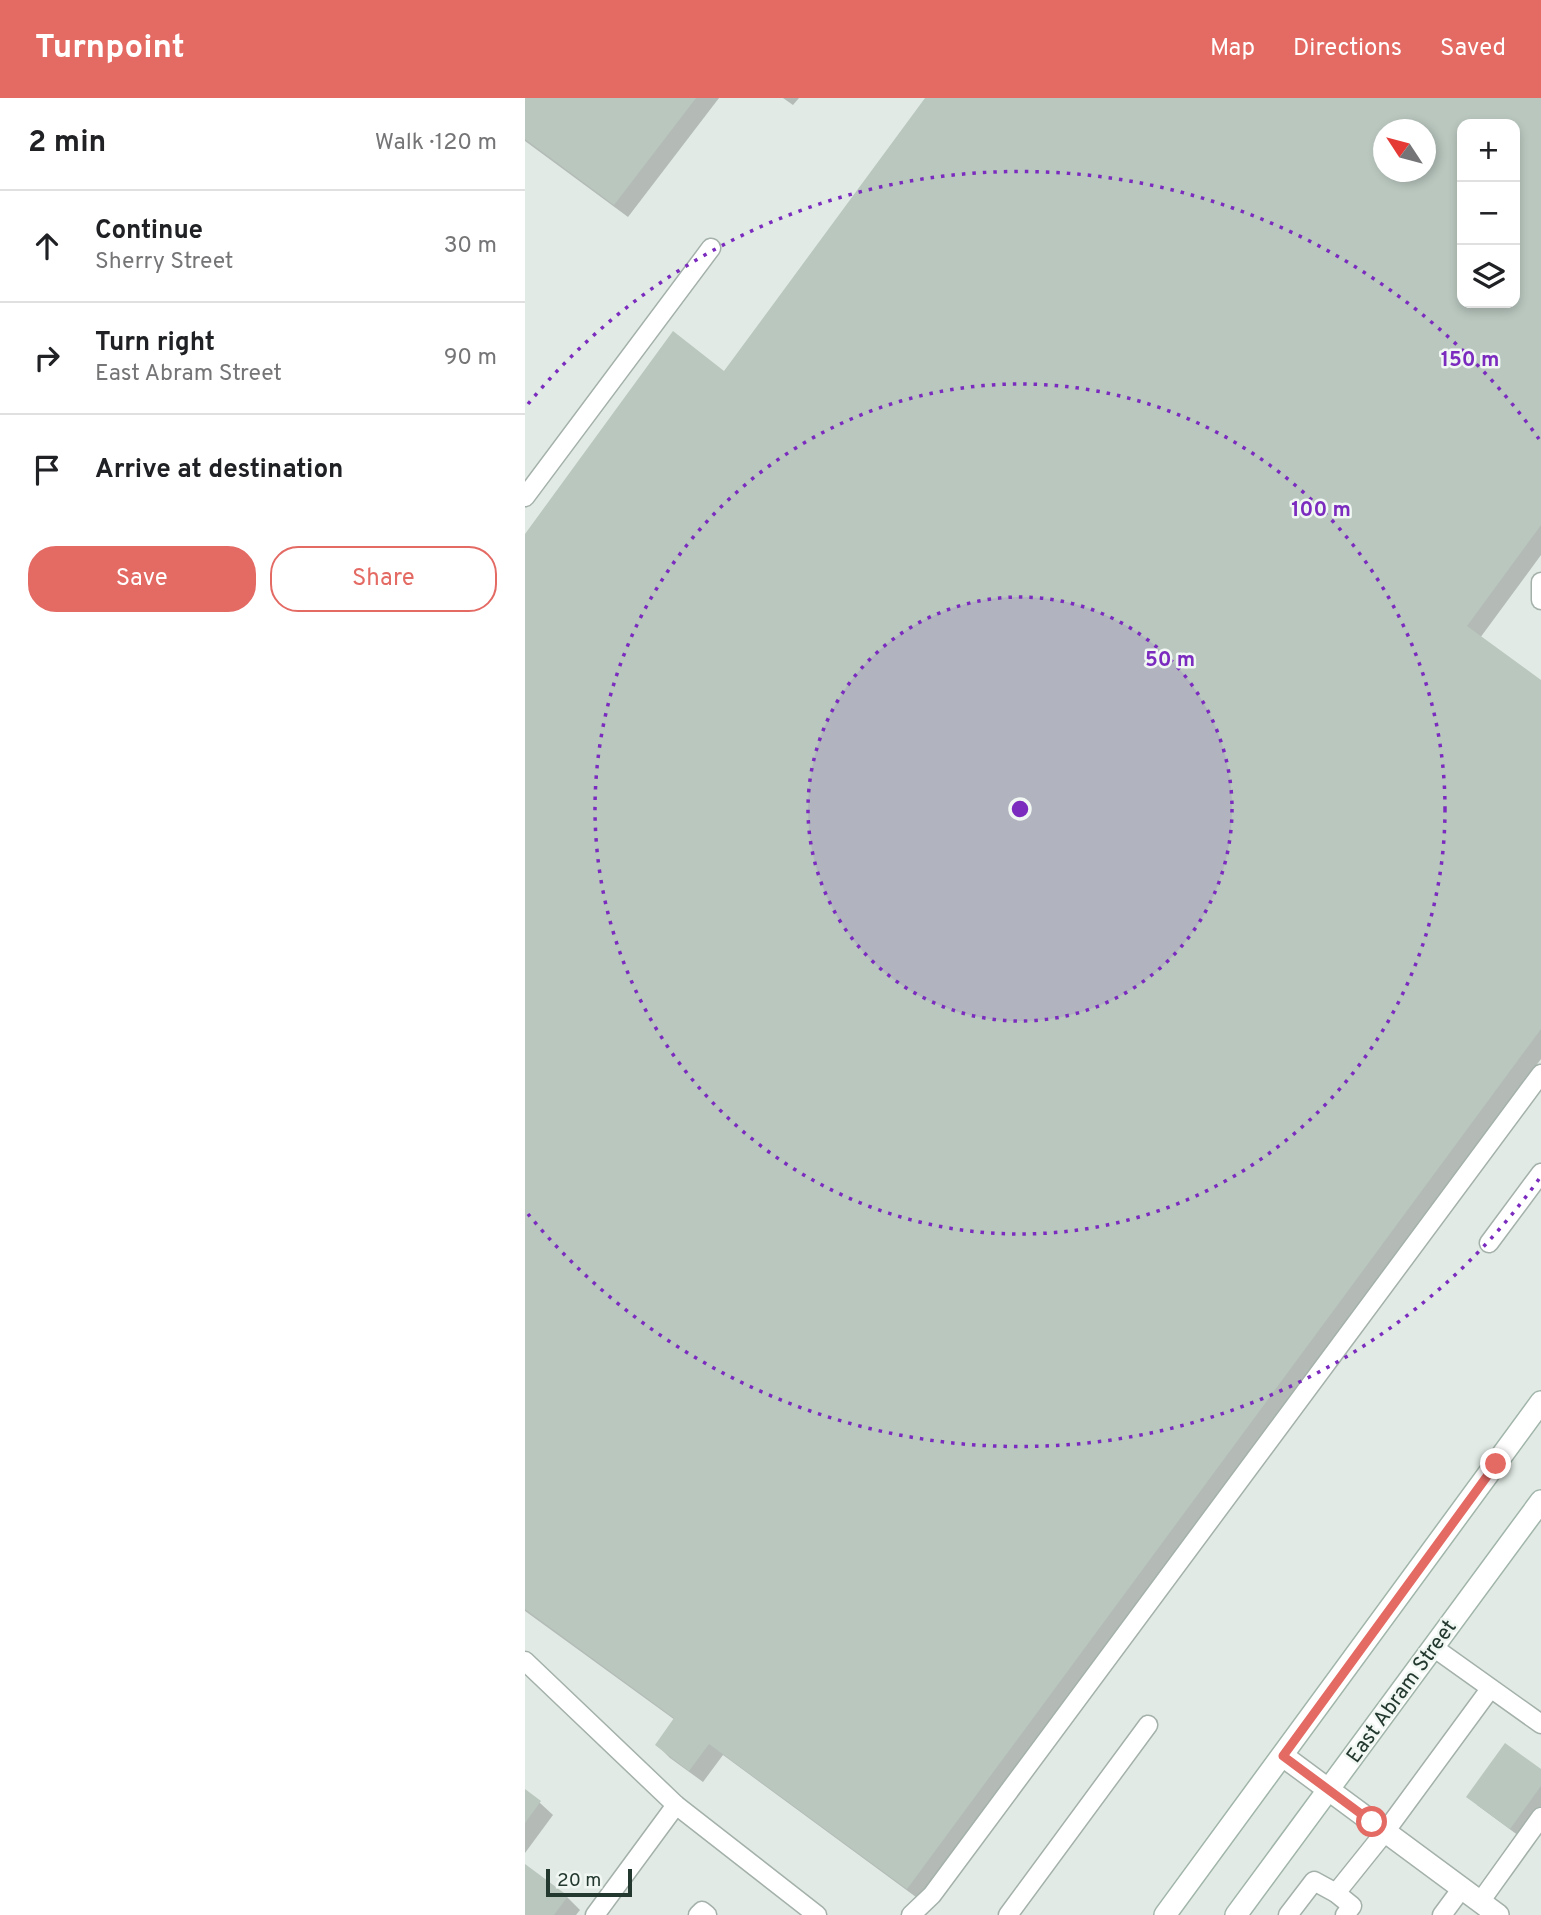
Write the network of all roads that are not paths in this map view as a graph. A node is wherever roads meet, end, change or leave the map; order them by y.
1 (711, 248) dead end
2 (525, 497) edge
3 (1541, 582) edge
4 (1541, 600) edge
5 (1541, 1074) edge
6 (1541, 1173) edge
7 (1489, 1243) dead end
8 (1541, 1402) edge
9 (1541, 1501) edge
10 (1433, 1647) junction
11 (525, 1661) edge
12 (1490, 1689) junction
13 (1541, 1724) edge
14 (1148, 1725) dead end
15 (1283, 1756) junction
16 (1328, 1789) junction
17 (676, 1805) junction
18 (1541, 1817) edge
19 (1385, 1832) junction
20 (1462, 1888) junction
21 (1336, 1894) junction
22 (1480, 1902) junction
23 (1354, 1912) edge
24 (595, 1915) edge
25 (698, 1915) edge
26 (707, 1915) edge
27 (817, 1915) edge
28 (911, 1915) edge
29 (1008, 1915) edge
30 (1165, 1915) edge
31 (1236, 1915) edge
32 (1288, 1915) edge
33 (1442, 1915) edge
34 (1498, 1915) edge

1 - 2 lane
3 - 4 lane
5 - 28 lane
6 - 7 lane
8 - 15 main road
9 - 10 main road, East Abram Street
10 - 12 lane
10 - 16 main road, East Abram Street
11 - 17 lane
12 - 13 lane
12 - 19 lane
14 - 29 lane
15 - 16 main road
15 - 30 main road
16 - 19 main road
16 - 31 main road, East Abram Street
17 - 24 lane
17 - 27 lane
18 - 22 lane
19 - 20 main road
19 - 21 lane
20 - 22 main road
20 - 33 lane
21 - 23 lane
21 - 32 lane
22 - 34 main road
25 - 26 lane

